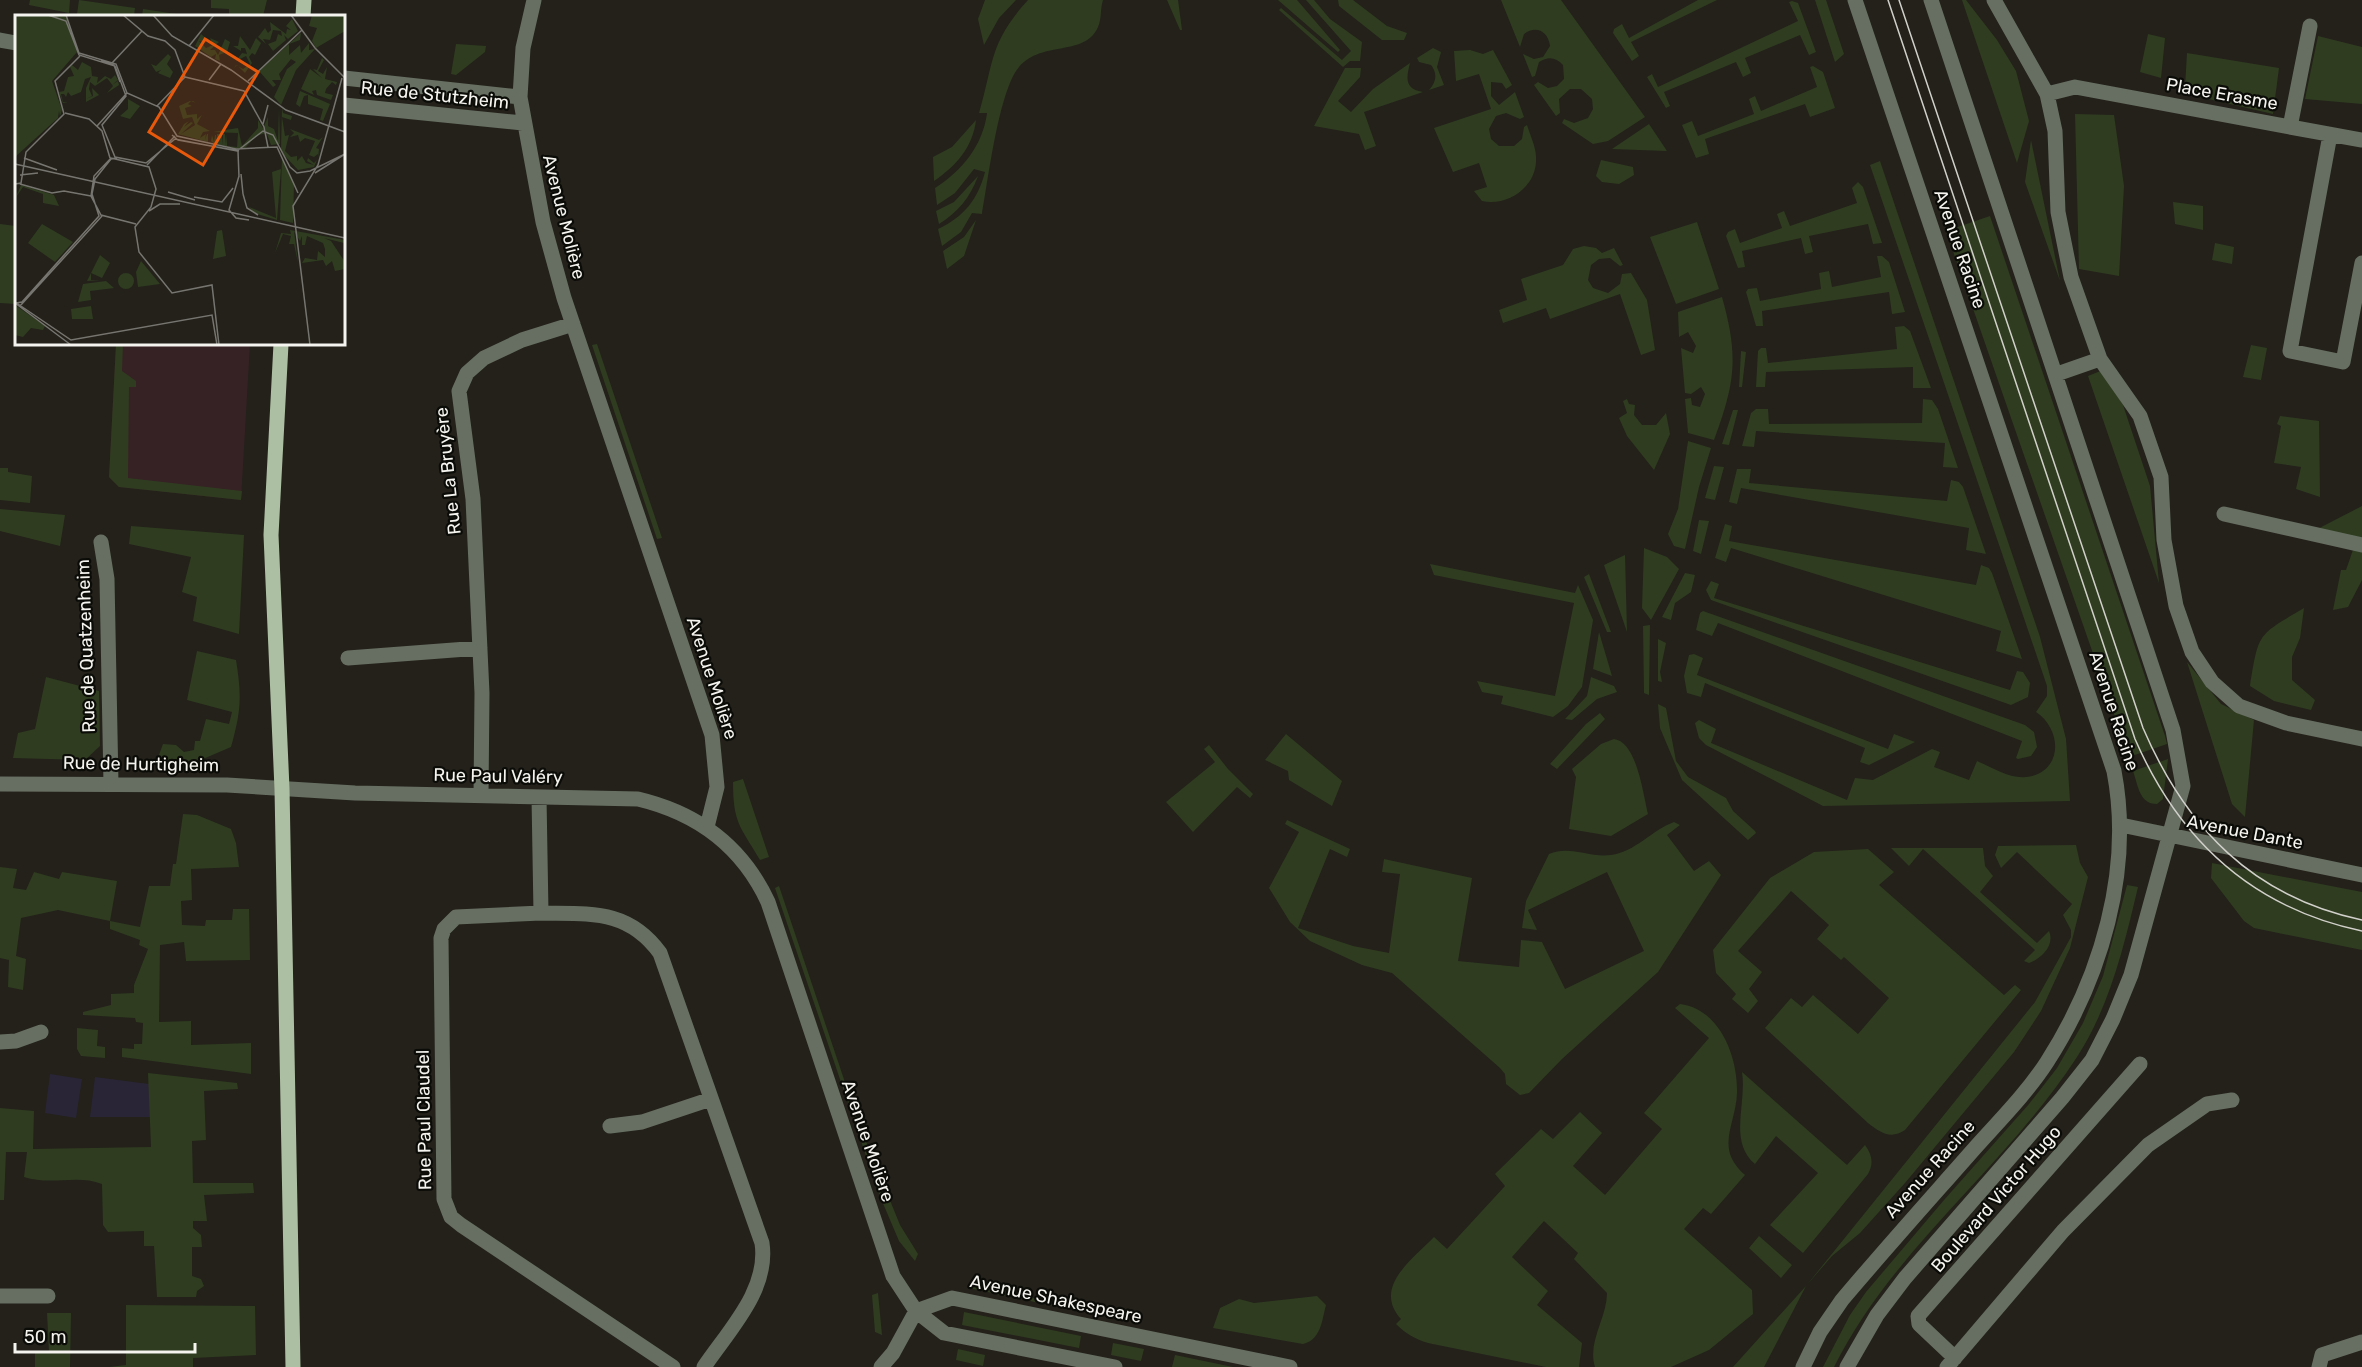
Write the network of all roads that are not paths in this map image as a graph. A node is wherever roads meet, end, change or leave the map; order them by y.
1 (304, 0) edge
2 (534, 0) edge
3 (1855, 0) edge
4 (1931, 0) edge
5 (1994, 0) edge
6 (303, 15) edge
7 (2310, 26) dead end
8 (0, 40) edge
9 (15, 43) edge
10 (345, 78) edge
11 (2047, 94) junction
12 (520, 97) junction
13 (345, 105) edge
14 (523, 123) junction
15 (2290, 127) junction
16 (2330, 135) junction
17 (2362, 140) edge
18 (2362, 263) edge
19 (573, 324) junction
20 (281, 345) edge
21 (2100, 359) junction
22 (2057, 374) junction
23 (2224, 514) dead end
24 (101, 542) dead end
25 (2362, 545) edge
26 (480, 648) junction
27 (348, 658) dead end
28 (2362, 739) edge
29 (0, 784) edge
30 (111, 784) junction
31 (282, 789) junction
32 (481, 795) junction
33 (539, 796) junction
34 (2121, 825) junction
35 (707, 827) junction
36 (2170, 837) junction
37 (2362, 875) edge
38 (541, 913) junction
39 (41, 1032) dead end
40 (0, 1042) edge
41 (2140, 1064) dead end
42 (711, 1099) junction
43 (2232, 1100) dead end
44 (610, 1126) dead end
45 (0, 1296) edge
46 (48, 1296) dead end
47 (916, 1311) junction
48 (2362, 1342) edge
49 (1951, 1363) edge
50 (293, 1367) edge
51 (673, 1367) edge
52 (704, 1367) edge
53 (881, 1367) edge
54 (1115, 1367) edge
55 (1290, 1367) edge
56 (1803, 1367) edge
57 (1847, 1367) edge
58 (2319, 1367) edge

1 - 6 main road
2 - 12 street, Avenue Molière
3 - 34 street, Avenue Racine
4 - 22 street
5 - 11 street
7 - 15 street, Place Erasme
8 - 9 street
10 - 12 street, Rue de Stutzheim
11 - 15 street, Place Erasme
11 - 21 street
12 - 14 street, Avenue Molière
13 - 14 street, Rue de Stutzheim
14 - 19 street, Avenue Molière
15 - 16 street
16 - 17 street
16 - 18 street
19 - 26 street, Rue La Bruyère
19 - 35 street, Avenue Molière
20 - 31 main road
21 - 22 street
21 - 28 street
22 - 36 street
23 - 25 street
24 - 30 street, Rue de Quatzenheim
26 - 27 street
26 - 32 street, Rue La Bruyère
29 - 30 street, Rue de Hurtigheim
30 - 31 street, Rue de Hurtigheim
31 - 32 street, Rue Paul Valéry
31 - 50 main road
32 - 33 street, Rue Paul Valéry
33 - 35 street, Rue Paul Valéry
33 - 38 street
34 - 36 street, Avenue Dante
34 - 56 street, Avenue Racine
35 - 47 street, Avenue Molière
36 - 37 street, Avenue Dante
36 - 57 street
38 - 42 street, Rue Paul Claudel
38 - 51 street, Rue Paul Claudel
39 - 40 street
41 - 49 street, Boulevard Victor Hugo
42 - 44 street
42 - 52 street, Rue Paul Claudel
43 - 49 street, Boulevard Victor Hugo
45 - 46 street
47 - 53 street
47 - 54 street
47 - 55 street, Avenue Shakespeare
48 - 58 street

